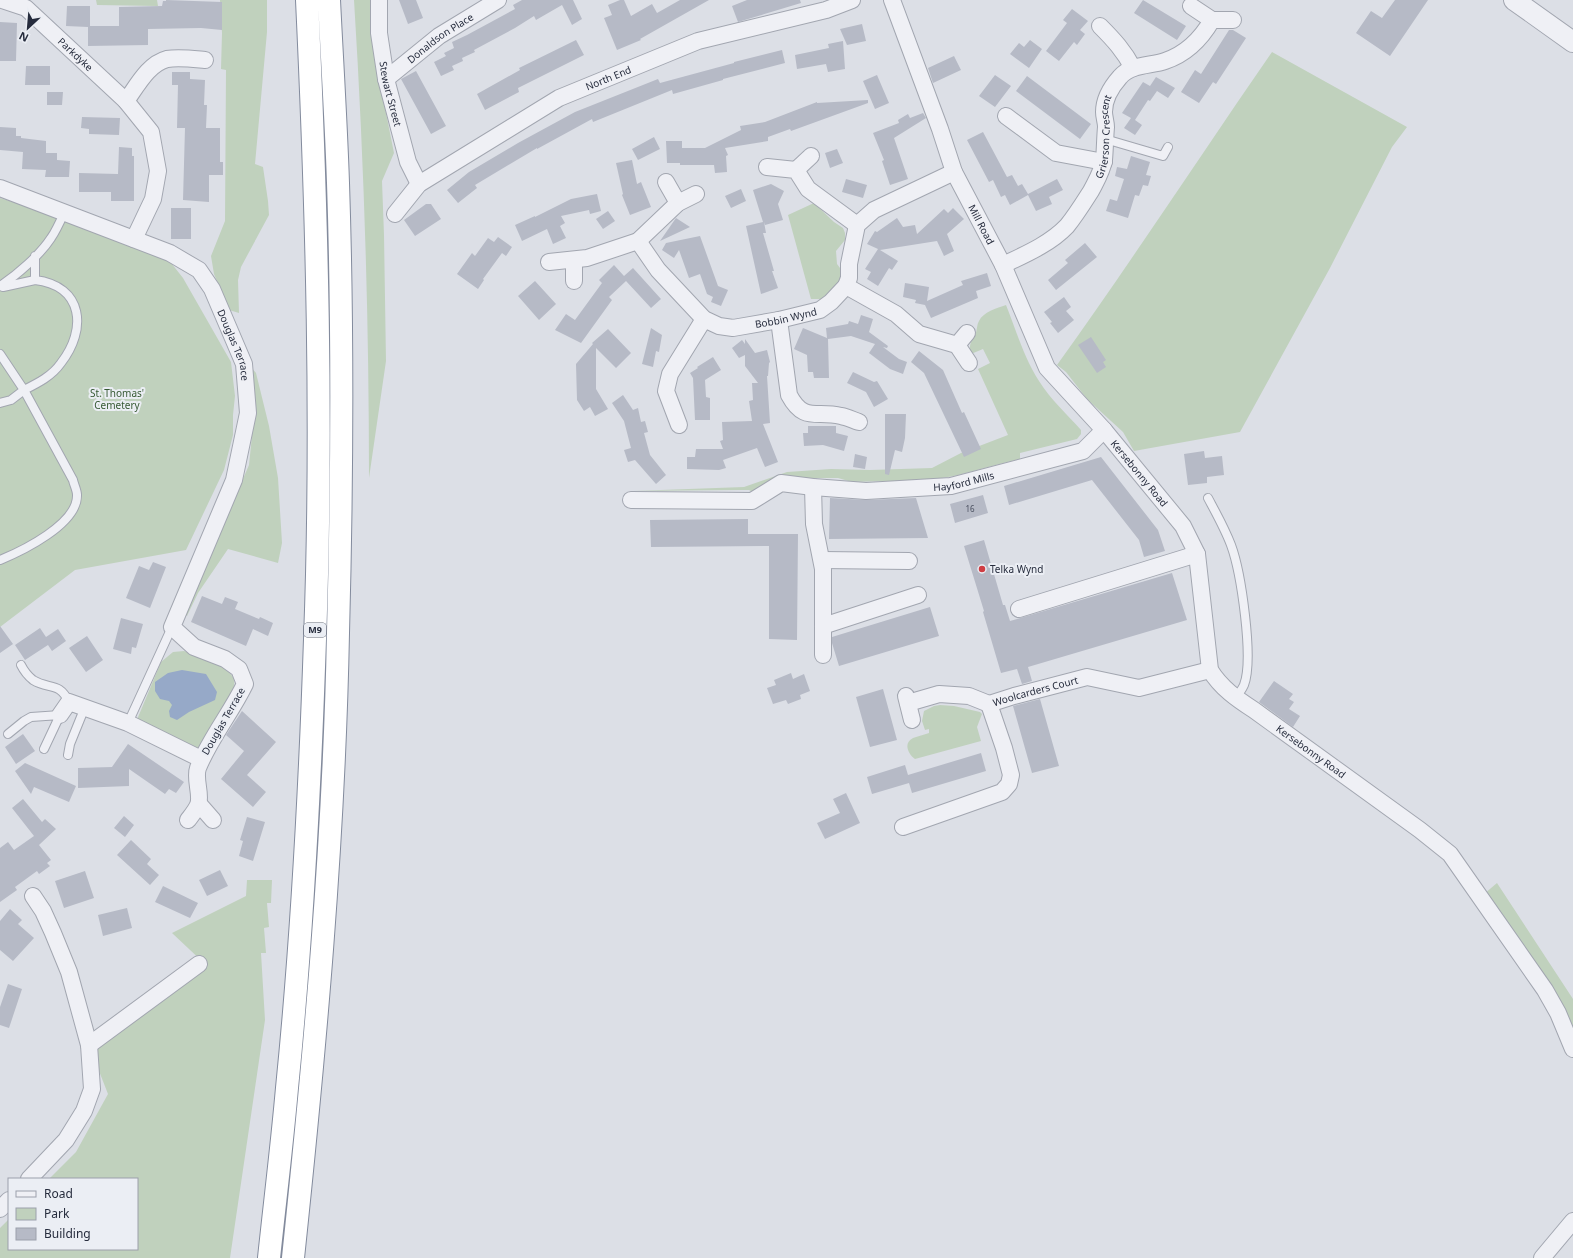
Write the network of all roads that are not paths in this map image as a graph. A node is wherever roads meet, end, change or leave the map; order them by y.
1 (2, 0) edge
2 (307, 0) edge
3 (329, 0) edge
4 (379, 0) edge
5 (498, 0) edge
6 (852, 0) edge
7 (892, 0) edge
8 (1514, 0) edge
9 (1191, 6) dead end
10 (1212, 20) junction
11 (1233, 20) dead end
12 (1100, 26) dead end
13 (1573, 42) edge
14 (205, 60) dead end
15 (1133, 68) junction
16 (386, 78) junction
17 (126, 101) junction
18 (1006, 116) dead end
19 (1105, 139) junction
20 (1168, 147) dead end
21 (811, 156) dead end
22 (1104, 162) junction
23 (767, 167) dead end
24 (796, 170) junction
25 (954, 172) junction
26 (666, 182) dead end
27 (418, 184) junction
28 (0, 188) edge
29 (696, 194) dead end
30 (678, 203) junction
31 (64, 213) junction
32 (395, 214) dead end
33 (857, 225) junction
34 (134, 239) junction
35 (638, 241) junction
36 (35, 256) junction
37 (574, 260) junction
38 (549, 262) dead end
39 (1003, 265) junction
40 (35, 280) junction
41 (574, 281) dead end
42 (846, 286) junction
43 (0, 287) edge
44 (704, 319) junction
45 (778, 320) junction
46 (0, 354) edge
47 (969, 363) dead end
48 (24, 390) junction
49 (0, 403) edge
50 (859, 422) dead end
51 (680, 425) dead end
52 (1104, 430) junction
53 (813, 487) junction
54 (1208, 498) dead end
55 (631, 500) dead end
56 (1197, 554) junction
57 (0, 560) edge
58 (822, 560) junction
59 (909, 561) dead end
60 (918, 595) dead end
61 (1019, 609) dead end
62 (172, 626) junction
63 (823, 626) junction
64 (823, 655) dead end
65 (21, 665) dead end
66 (1210, 670) junction
67 (1236, 698) junction
68 (69, 702) junction
69 (989, 704) junction
70 (85, 707) junction
71 (60, 715) junction
72 (912, 720) dead end
73 (128, 722) junction
74 (8, 734) dead end
75 (44, 749) dead end
76 (68, 755) dead end
77 (201, 759) junction
78 (199, 804) junction
79 (188, 820) dead end
80 (213, 820) dead end
81 (903, 827) dead end
82 (33, 896) dead end
83 (199, 964) dead end
84 (89, 1045) junction
85 (1573, 1049) edge
86 (30, 1178) edge
87 (8, 1201) edge
88 (0, 1209) edge
89 (1573, 1221) edge
90 (269, 1258) edge
91 (293, 1258) edge
92 (1542, 1258) edge

1 - 17 street, Parkdyke
2 - 90 highway, M9
3 - 91 highway, M9
4 - 16 street, Stewart Street
5 - 16 street, Donaldson Place
6 - 27 street, North End
7 - 25 street, Mill Road
8 - 13 street
9 - 10 street
10 - 11 street
10 - 15 street, Grierson Crescent
12 - 15 street
14 - 17 street
15 - 19 street, Grierson Crescent
16 - 27 street, Stewart Street
17 - 34 street, Parkdyke
18 - 22 street
19 - 20 lane
19 - 22 street, Grierson Crescent
21 - 24 street
22 - 39 street, Grierson Crescent
23 - 24 street
24 - 33 street
25 - 33 street
25 - 39 street, Mill Road
26 - 30 street
27 - 32 street, North End
28 - 31 street, Douglas Terrace
29 - 30 street
30 - 35 street
31 - 34 street, Douglas Terrace
31 - 36 lane
33 - 42 street
34 - 62 street, Douglas Terrace
35 - 37 street
35 - 44 street, Bobbin Wynd
36 - 40 lane
36 - 43 lane
37 - 38 street
37 - 41 street
39 - 52 street, Mill Road
40 - 43 lane
40 - 48 lane
42 - 45 street, Bobbin Wynd
42 - 47 street
44 - 45 street, Bobbin Wynd
44 - 51 street
45 - 50 street
46 - 48 lane
48 - 49 lane
48 - 57 lane
52 - 53 street, Hayford Mills
52 - 56 street, Kersebonny Road
53 - 55 street, Hayford Mills
53 - 58 street
54 - 67 lane
56 - 61 street
56 - 66 street, Kersebonny Road
58 - 59 street
58 - 63 street
60 - 63 street
62 - 73 lane, Douglas Terrace
62 - 77 street, Douglas Terrace
63 - 64 street
65 - 68 lane
66 - 67 street, Kersebonny Road
66 - 69 street, Woolcarders Court
67 - 85 street, Kersebonny Road
68 - 70 street, Douglas Terrace
68 - 71 street
69 - 72 street, Woolcarders Court
69 - 81 street
70 - 73 street, Douglas Terrace
70 - 76 lane
71 - 74 lane
71 - 75 lane
73 - 77 street, Douglas Terrace
77 - 78 street, Douglas Terrace
78 - 79 street
78 - 80 street
82 - 84 street
83 - 84 street
84 - 86 street
87 - 88 street
89 - 92 street

